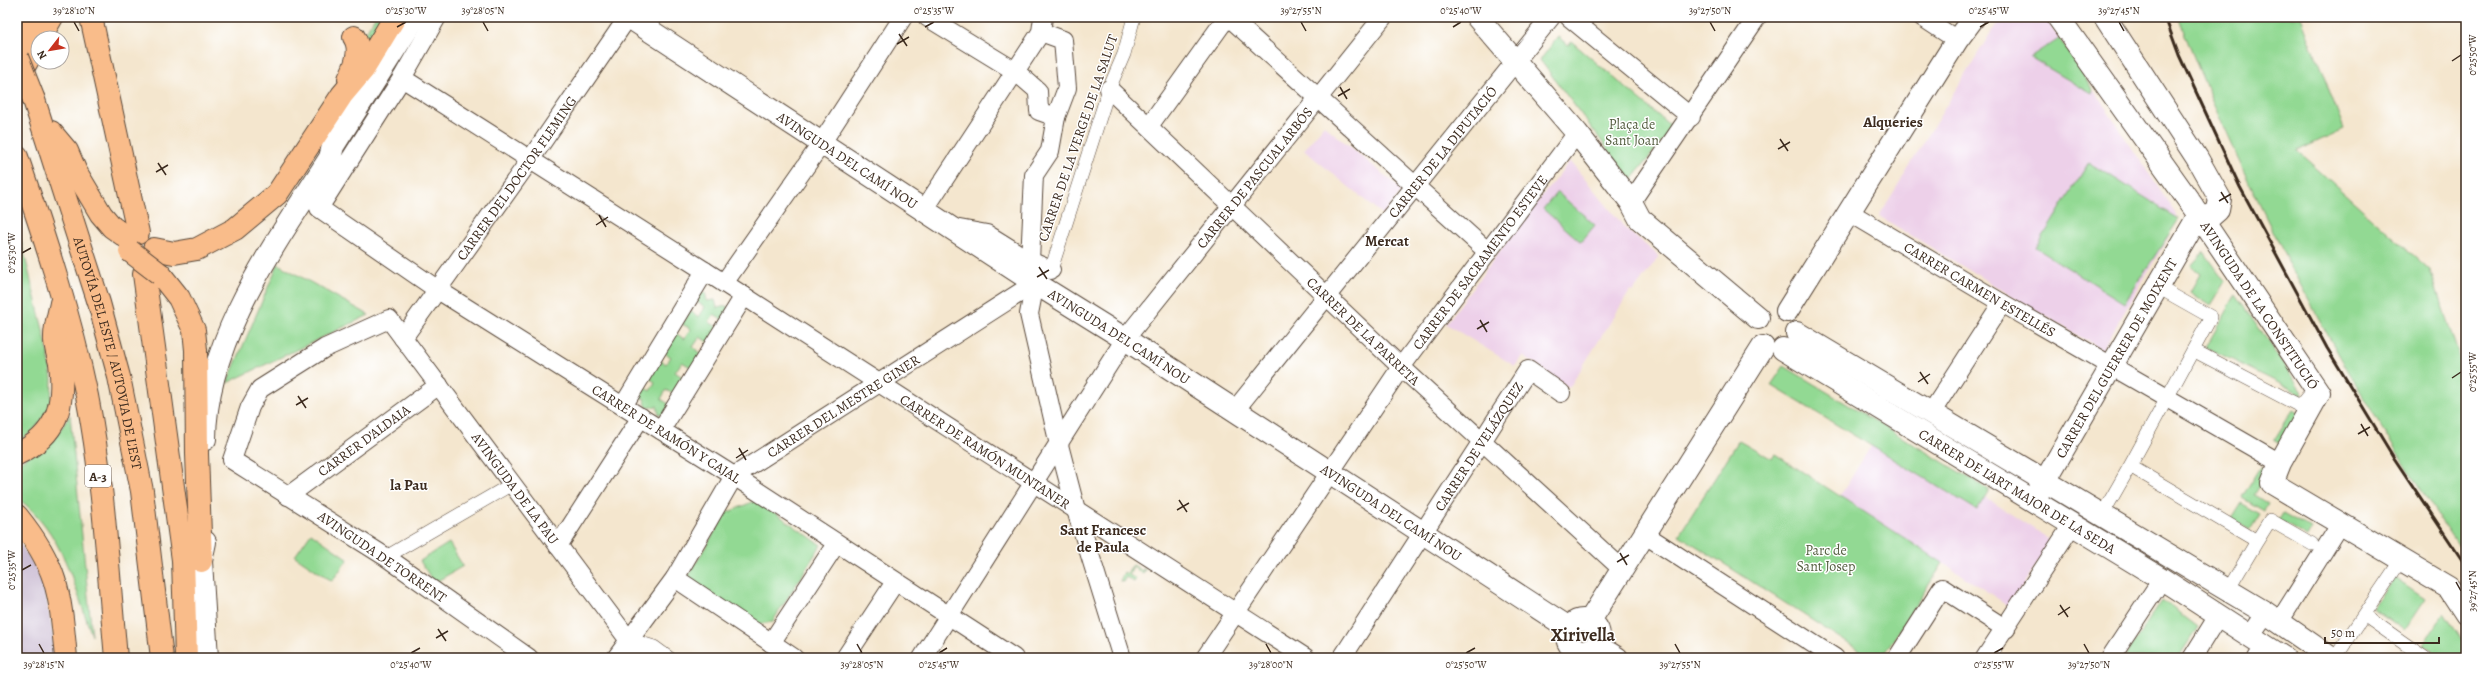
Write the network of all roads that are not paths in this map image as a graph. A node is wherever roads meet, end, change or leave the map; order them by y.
1 (37, 17) edge
2 (52, 17) edge
3 (90, 17) edge
4 (395, 17) edge
5 (415, 17) edge
6 (437, 17) edge
7 (629, 17) edge
8 (903, 17) edge
9 (927, 17) edge
10 (1134, 17) edge
11 (1228, 17) edge
12 (1383, 17) edge
13 (1477, 17) edge
14 (1551, 17) edge
15 (1569, 17) edge
16 (1757, 17) edge
17 (1922, 17) edge
18 (1974, 17) edge
19 (2058, 17) edge
20 (2105, 17) edge
21 (1042, 25) edge
22 (45, 30) edge
23 (354, 37) dead end
24 (1957, 40) junction
25 (17, 53) edge
26 (30, 56) edge
27 (17, 57) edge
28 (1515, 62) junction
29 (1015, 71) junction
30 (17, 78) edge
31 (402, 78) junction
32 (1109, 89) junction
33 (342, 95) junction
34 (1320, 98) junction
35 (1056, 116) junction
36 (1691, 117) junction
37 (44, 125) junction
38 (1150, 126) junction
39 (1577, 133) junction
40 (822, 142) junction
41 (17, 157) edge
42 (2197, 158) junction
43 (530, 160) junction
44 (2172, 179) junction
45 (1415, 186) junction
46 (1631, 202) junction
47 (1231, 206) junction
48 (924, 210) junction
49 (1849, 212) junction
50 (2199, 216) junction
51 (950, 227) junction
52 (132, 241) junction
53 (1488, 252) junction
54 (1030, 261) junction
55 (705, 271) junction
56 (152, 274) junction
57 (1043, 276) junction
58 (724, 283) junction
59 (2158, 287) junction
60 (438, 290) junction
61 (63, 296) junction
62 (744, 296) junction
63 (1327, 297) junction
64 (2002, 303) junction
65 (1787, 311) junction
66 (1758, 318) junction
67 (1797, 332) junction
68 (403, 338) junction
69 (1125, 339) junction
70 (1773, 348) junction
71 (2193, 350) junction
72 (2112, 365) junction
73 (1401, 367) junction
74 (877, 382) junction
75 (439, 385) junction
76 (1561, 393) dead end
77 (2167, 397) junction
78 (2307, 397) dead end
79 (622, 406) junction
80 (1235, 410) junction
81 (1931, 413) junction
82 (641, 417) junction
83 (661, 430) junction
84 (1482, 439) junction
85 (1060, 444) junction
86 (17, 454) edge
87 (232, 460) joint
88 (2280, 463) junction
89 (2130, 466) junction
90 (1330, 472) junction
91 (734, 476) junction
92 (2045, 480) junction
93 (1034, 483) junction
94 (512, 484) junction
95 (288, 496) junction
96 (2034, 500) junction
97 (1076, 510) junction
98 (2102, 515) junction
99 (17, 516) edge
100 (2072, 525) junction
101 (2340, 525) junction
102 (1422, 531) junction
103 (1644, 534) junction
104 (2257, 541) junction
105 (836, 544) junction
106 (2312, 544) dead end
107 (558, 546) junction
108 (386, 557) junction
109 (2401, 560) junction
110 (201, 561) junction
111 (1622, 569) junction
112 (675, 578) junction
113 (2162, 579) junction
114 (894, 582) junction
115 (2228, 590) junction
116 (1236, 613) junction
117 (2466, 614) edge
118 (2364, 615) junction
119 (950, 616) junction
120 (2218, 616) junction
121 (2279, 622) junction
122 (2006, 629) junction
123 (1573, 638) edge
124 (628, 640) junction
125 (771, 643) junction
126 (2267, 650) edge
127 (1003, 655) edge
128 (66, 658) edge
129 (116, 658) edge
130 (162, 658) edge
131 (186, 658) edge
132 (207, 658) edge
133 (529, 658) edge
134 (616, 658) edge
135 (645, 658) edge
136 (670, 658) edge
137 (794, 658) edge
138 (845, 658) edge
139 (922, 658) edge
140 (1122, 658) edge
141 (1205, 658) edge
142 (1306, 658) edge
143 (1342, 658) edge
144 (1617, 658) edge
145 (1834, 658) edge
146 (1897, 658) edge
147 (1986, 658) edge
148 (2110, 658) edge
149 (2192, 658) edge
150 (2331, 658) edge
151 (2335, 658) edge
152 (2425, 658) edge

1 - 25 highway
2 - 22 highway
3 - 52 highway
4 - 33 highway
5 - 110 street
6 - 31 street
7 - 40 street, AVINGUDA DEL CAMÍ NOU
7 - 43 street, CARRER DEL DOCTOR FLEMING
8 - 40 street
9 - 29 street
10 - 32 street, CARRER DE LA VERGE DE LA SALUT
11 - 34 street
11 - 38 street
12 - 34 street, CARRER DE PASCUAL ARBÓS
13 - 28 street
14 - 28 street, CARRER DE LA DIPUTACIÓ
15 - 36 street
16 - 36 street
17 - 24 street
18 - 24 street
19 - 44 street, AVINGUDA DE LA CONSTITUCIÓ
20 - 42 street, AVINGUDA DE LA CONSTITUCIÓ
21 - 29 street
21 - 35 street
23 - 33 highway
24 - 49 street
26 - 30 highway
27 - 37 highway, AUTOVÍA DEL ESTE / AUTOVIA DE L'EST, bridge
28 - 39 street
28 - 45 street, CARRER DE LA DIPUTACIÓ
29 - 35 street
29 - 48 street
31 - 43 street
31 - 60 street, CARRER DE RAMÓN Y CAJAL
32 - 38 street, CARRER DE LA PARRETA
32 - 57 street, CARRER DE LA VERGE DE LA SALUT
33 - 52 highway
34 - 45 street
34 - 47 street, CARRER DE PASCUAL ARBÓS
35 - 54 street
36 - 46 street
37 - 52 highway
37 - 130 highway, AUTOVÍA DEL ESTE / AUTOVIA DE L'EST
38 - 47 street, CARRER DE LA PARRETA
39 - 46 street
39 - 53 street, CARRER DE SACRAMENTO ESTEVE
40 - 48 street, AVINGUDA DEL CAMÍ NOU
40 - 58 street
41 - 61 highway, A-3
42 - 44 street
42 - 50 street, AVINGUDA DE LA CONSTITUCIÓ
43 - 55 street
43 - 60 street, CARRER DEL DOCTOR FLEMING
44 - 50 street, AVINGUDA DE LA CONSTITUCIÓ
45 - 53 street
45 - 63 street, CARRER DE LA DIPUTACIÓ
46 - 66 street
47 - 63 street, CARRER DE LA PARRETA
47 - 69 street, CARRER DE PASCUAL ARBÓS
48 - 51 street, AVINGUDA DEL CAMÍ NOU
49 - 64 street, CARRER CARMEN ESTELLÉS
49 - 65 street
50 - 59 street, CARRER DEL GUERRER DE MOIXENT
50 - 88 street, AVINGUDA DE LA CONSTITUCIÓ
51 - 54 street
51 - 57 street, AVINGUDA DEL CAMÍ NOU
52 - 56 highway, bridge
53 - 73 street, CARRER DE SACRAMENTO ESTEVE
54 - 57 street
55 - 58 street, CARRER DE RAMÓN MUNTANER
55 - 79 street
56 - 110 highway
56 - 131 highway
57 - 69 street, AVINGUDA DEL CAMÍ NOU
57 - 74 street, CARRER DEL MESTRE GINER
57 - 85 street
58 - 62 street, CARRER DE RAMÓN MUNTANER
59 - 71 street
59 - 72 street, CARRER DEL GUERRER DE MOIXENT
60 - 68 street, CARRER DEL DOCTOR FLEMING
60 - 79 street, CARRER DE RAMÓN Y CAJAL
61 - 86 highway
61 - 129 highway, A-3
62 - 74 street, CARRER DE RAMÓN MUNTANER
62 - 83 street
63 - 73 street, CARRER DE LA PARRETA
63 - 80 street, CARRER DE LA DIPUTACIÓ
64 - 72 street, CARRER CARMEN ESTELLÉS
64 - 81 street
65 - 66 street
65 - 67 street
66 - 70 street
67 - 70 street
67 - 81 street, CARRER DE L'ART MAJOR DE LA SEDA
68 - 75 street, AVINGUDA DE LA PAU
68 - 87 street, AVINGUDA DE LA PAU
69 - 80 street, AVINGUDA DEL CAMÍ NOU
69 - 85 street, CARRER DE PASCUAL ARBÓS
70 - 96 street, CARRER DE L'ART MAJOR DE LA SEDA
70 - 103 street
71 - 77 street
71 - 78 street
72 - 77 street, CARRER CARMEN ESTELLÉS
72 - 92 street, CARRER DEL GUERRER DE MOIXENT
73 - 84 street, CARRER DE LA PARRETA
73 - 90 street, CARRER DE SACRAMENTO ESTEVE
74 - 91 street, CARRER DEL MESTRE GINER
74 - 93 street, CARRER DE RAMÓN MUNTANER
75 - 94 street, AVINGUDA DE LA PAU
75 - 95 street, CARRER D'ALDAIA
76 - 84 street, CARRER DE VELÁZQUEZ
77 - 88 street, CARRER CARMEN ESTELLÉS
77 - 89 street
79 - 82 street, CARRER DE RAMÓN Y CAJAL
80 - 90 street, AVINGUDA DEL CAMÍ NOU
81 - 92 street, CARRER DE L'ART MAJOR DE LA SEDA
82 - 83 street, CARRER DE RAMÓN Y CAJAL
82 - 107 street
83 - 91 street, CARRER DE RAMÓN Y CAJAL
84 - 102 street, CARRER DE VELÁZQUEZ
84 - 111 street, CARRER DE LA PARRETA
85 - 93 street, CARRER DE PASCUAL ARBÓS
85 - 97 street
87 - 95 street, AVINGUDA DE TORRENT
88 - 101 street, AVINGUDA DE LA CONSTITUCIÓ
89 - 98 street
89 - 104 street
90 - 102 street, AVINGUDA DEL CAMÍ NOU
90 - 116 street, CARRER DE SACRAMENTO ESTEVE
91 - 105 street, CARRER DE RAMÓN Y CAJAL
91 - 112 street, CARRER DEL MESTRE GINER
92 - 96 street, CARRER DEL GUERRER DE MOIXENT
92 - 98 street, CARRER DE L'ART MAJOR DE LA SEDA
93 - 97 street, CARRER DE RAMÓN MUNTANER
93 - 119 street, CARRER DE PASCUAL ARBÓS
94 - 107 street, AVINGUDA DE LA PAU
94 - 108 street
95 - 108 street, AVINGUDA DE TORRENT
96 - 100 street, CARRER DE L'ART MAJOR DE LA SEDA
97 - 116 street, CARRER DE RAMÓN MUNTANER
97 - 140 street
98 - 115 street, CARRER DE L'ART MAJOR DE LA SEDA
99 - 128 highway
100 - 113 street, CARRER DE L'ART MAJOR DE LA SEDA
100 - 122 street
101 - 109 street, AVINGUDA DE LA CONSTITUCIÓ
101 - 121 street
102 - 123 street, AVINGUDA DEL CAMÍ NOU
102 - 143 street, CARRER DE VELÁZQUEZ
103 - 111 street
103 - 145 street
104 - 106 street
104 - 115 street
105 - 114 street, CARRER DE RAMÓN Y CAJAL
105 - 125 street
107 - 124 street, AVINGUDA DE LA PAU
108 - 133 street, AVINGUDA DE TORRENT
109 - 117 street, AVINGUDA DE LA CONSTITUCIÓ
109 - 118 street
110 - 132 street
111 - 123 street
112 - 124 street, CARRER DEL MESTRE GINER
112 - 125 street
113 - 120 street, CARRER DE L'ART MAJOR DE LA SEDA
113 - 148 street
114 - 119 street, CARRER DE RAMÓN Y CAJAL
114 - 138 street
115 - 121 street, CARRER DE L'ART MAJOR DE LA SEDA
116 - 141 street, CARRER DE SACRAMENTO ESTEVE
116 - 142 street, CARRER DE RAMÓN MUNTANER
118 - 151 street
118 - 152 street
119 - 127 street, CARRER DE RAMÓN Y CAJAL
119 - 139 street, CARRER DE PASCUAL ARBÓS
120 - 126 street, CARRER DE L'ART MAJOR DE LA SEDA
120 - 149 street
121 - 126 street
121 - 126 street
121 - 150 street, CARRER DE L'ART MAJOR DE LA SEDA
122 - 146 street
122 - 147 street
123 - 144 street
124 - 134 street, CARRER DEL MESTRE GINER
124 - 135 street, AVINGUDA DE LA PAU
124 - 136 street
125 - 137 street

